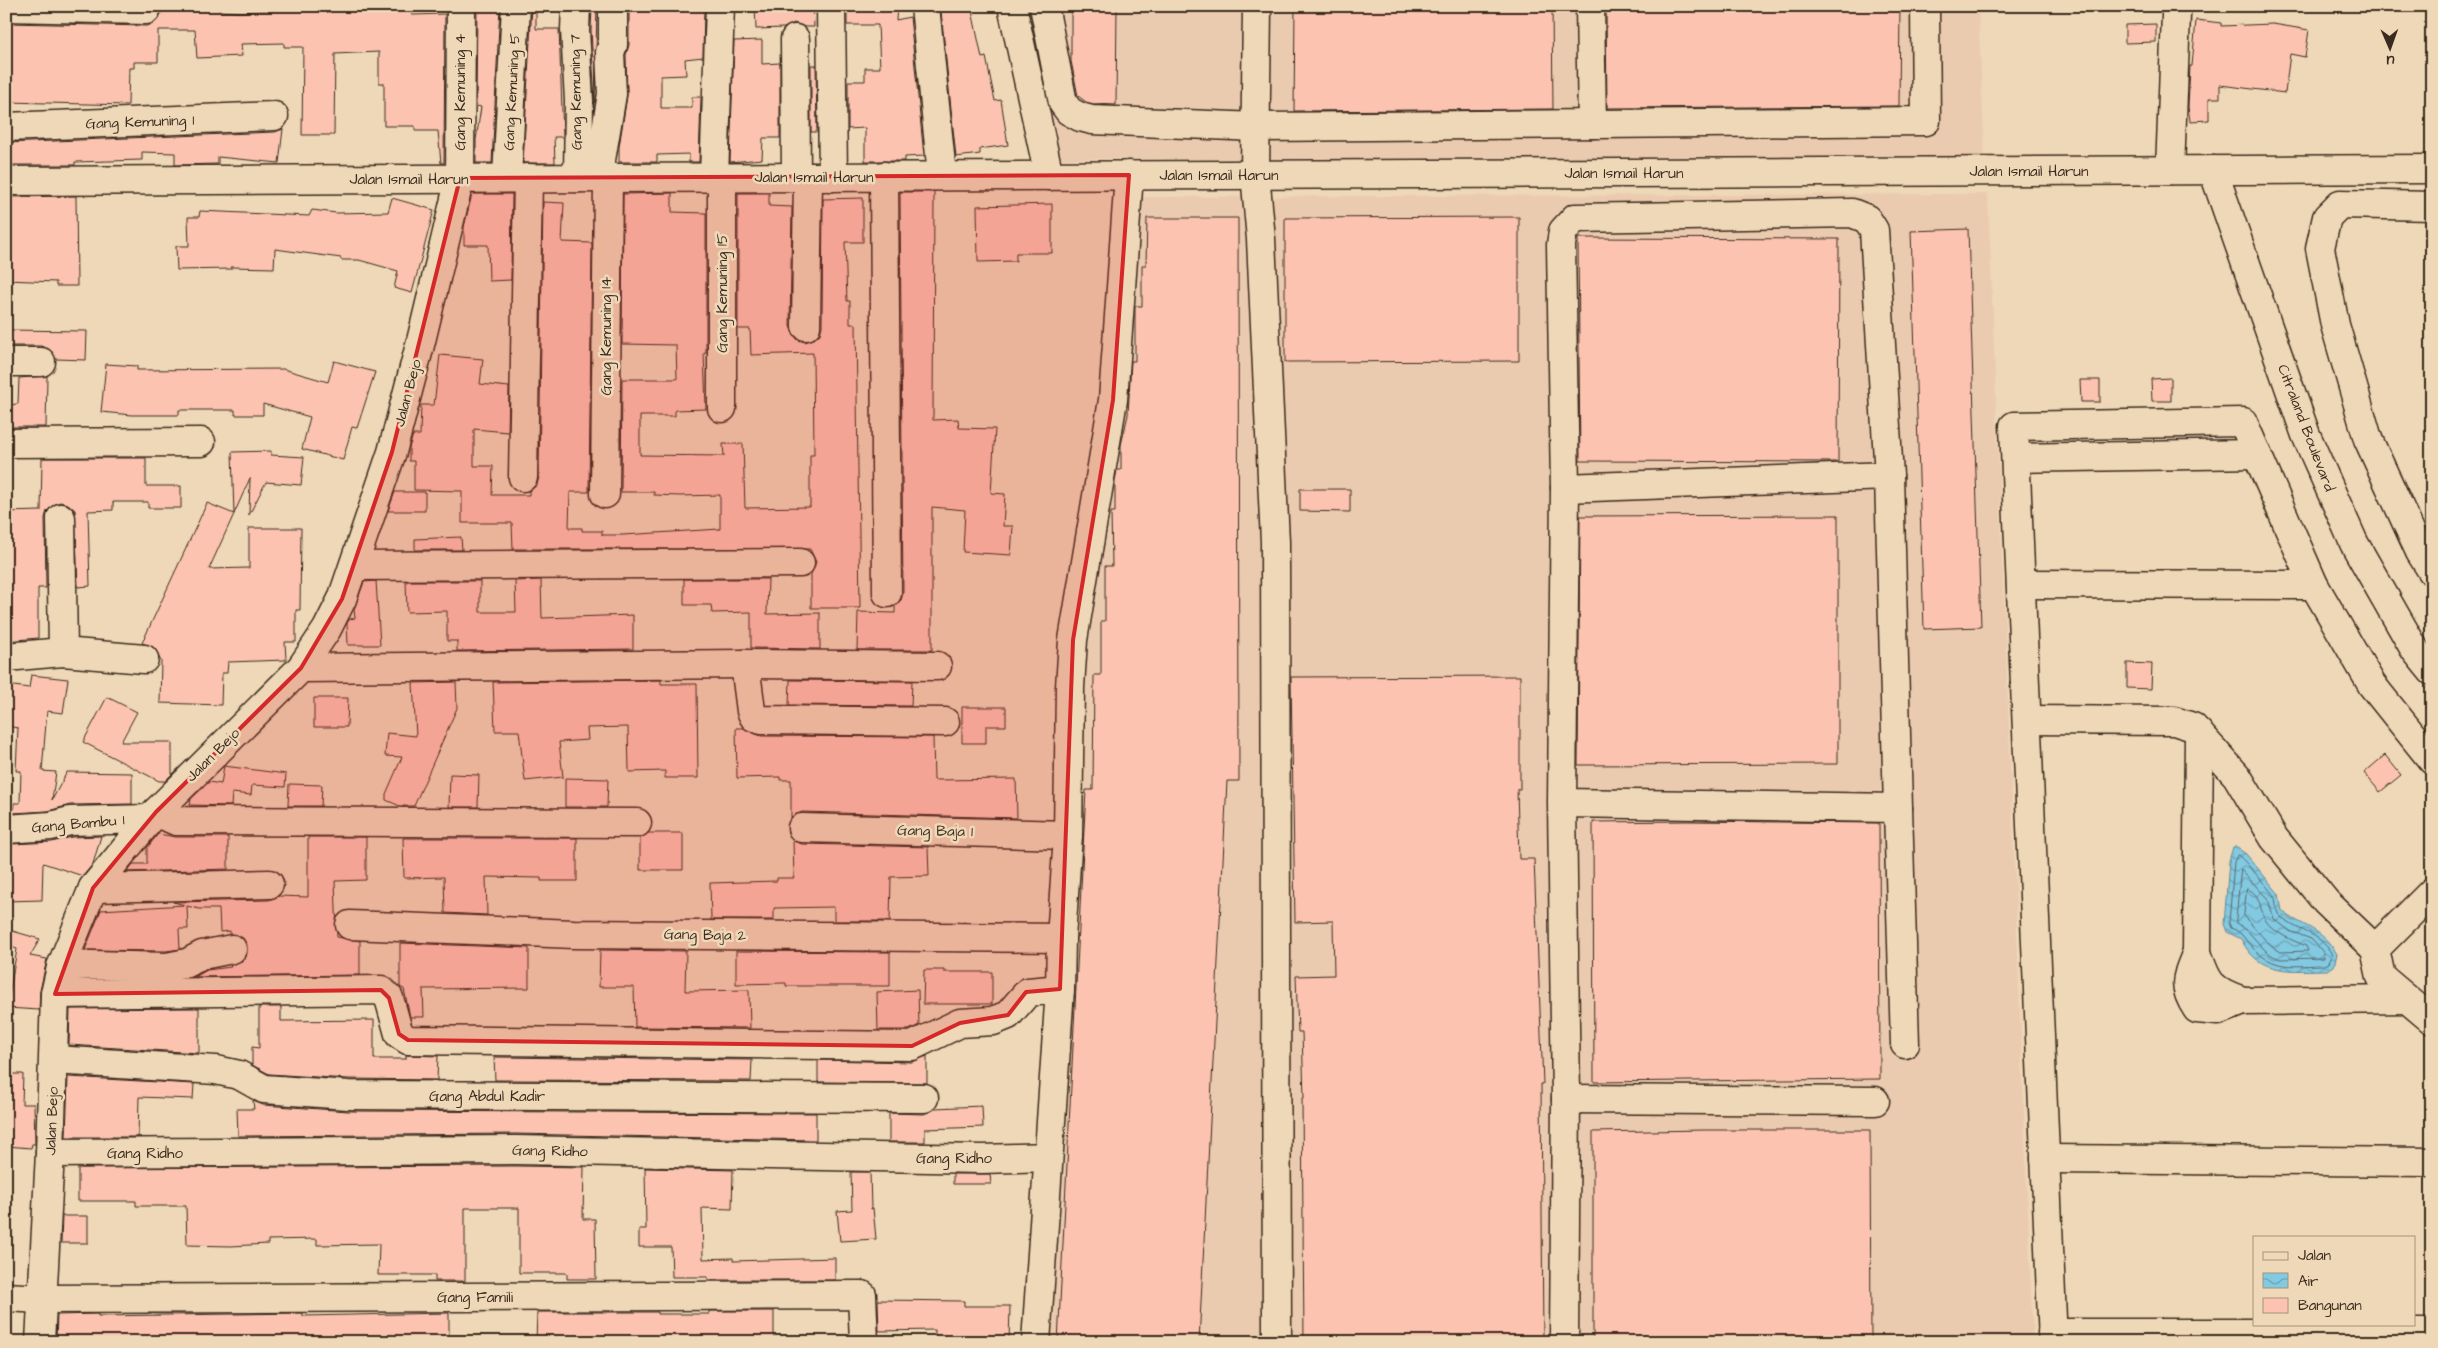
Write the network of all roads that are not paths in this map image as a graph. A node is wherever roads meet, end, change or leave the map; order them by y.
1 (461, 6) edge
2 (516, 6) edge
3 (576, 6) edge
4 (613, 6) edge
5 (720, 6) edge
6 (831, 6) edge
7 (924, 6) edge
8 (1012, 6) edge
9 (1044, 6) edge
10 (1257, 6) edge
11 (1590, 6) edge
12 (1926, 6) edge
13 (6, 8) edge
14 (146, 10) dead end
15 (2176, 15) dead end
16 (795, 39) dead end
17 (274, 116) dead end
18 (1592, 124) junction
19 (6, 127) edge
20 (1256, 127) junction
21 (2432, 169) edge
22 (2170, 170) junction
23 (2213, 170) junction
24 (1255, 174) junction
25 (942, 175) junction
26 (1129, 175) junction
27 (884, 176) junction
28 (1048, 176) junction
29 (718, 177) junction
30 (812, 177) junction
31 (460, 178) junction
32 (518, 178) junction
33 (595, 178) junction
34 (6, 181) edge
35 (2432, 206) edge
36 (806, 326) dead end
37 (6, 362) edge
38 (41, 362) dead end
39 (722, 408) dead end
40 (201, 442) dead end
41 (6, 443) edge
42 (1889, 476) junction
43 (523, 477) dead end
44 (1565, 488) junction
45 (605, 494) dead end
46 (60, 518) dead end
47 (800, 563) dead end
48 (354, 566) junction
49 (2432, 571) edge
50 (2021, 584) junction
51 (2314, 585) junction
52 (888, 593) dead end
53 (63, 652) junction
54 (6, 657) edge
55 (144, 659) dead end
56 (745, 664) junction
57 (938, 666) dead end
58 (301, 668) junction
59 (2432, 671) edge
60 (2027, 720) junction
61 (945, 722) dead end
62 (2199, 733) junction
63 (2432, 760) edge
64 (1562, 803) junction
65 (1898, 808) junction
66 (153, 815) junction
67 (637, 823) dead end
68 (802, 828) dead end
69 (6, 829) edge
70 (1068, 834) junction
71 (269, 884) dead end
72 (93, 888) junction
73 (2432, 892) edge
74 (350, 925) dead end
75 (1061, 938) junction
76 (2375, 949) junction
77 (232, 950) dead end
78 (61, 967) junction
79 (1043, 991) junction
80 (55, 994) junction
81 (2407, 999) junction
82 (2432, 1020) edge
83 (1905, 1044) dead end
84 (54, 1060) junction
85 (924, 1098) dead end
86 (1566, 1099) junction
87 (1874, 1101) dead end
88 (50, 1153) junction
89 (1027, 1157) junction
90 (2045, 1159) junction
91 (2432, 1162) edge
92 (6, 1297) edge
93 (42, 1299) junction
94 (2432, 1333) edge
95 (2053, 1337) edge
96 (2234, 1337) edge
97 (40, 1342) edge
98 (864, 1342) edge
99 (1036, 1342) edge
100 (1277, 1342) edge
101 (1564, 1342) edge

1 - 31 street, Gang Kemuning 4
2 - 32 street, Gang Kemuning 5
3 - 33 street, Gang Kemuning 7
4 - 33 street
5 - 29 street, Gang Kemuning 15
6 - 30 street
7 - 25 street
8 - 28 street
9 - 20 street
10 - 20 street
11 - 18 street
12 - 18 street
13 - 14 street
15 - 22 street
16 - 30 street
17 - 19 street, Gang Kemuning 1
18 - 20 street
20 - 24 street
21 - 23 street, Jalan Ismail Harun
22 - 23 street, Jalan Ismail Harun
22 - 24 street, Jalan Ismail Harun
23 - 59 street, Citraland Boulevard
24 - 26 street, Jalan Ismail Harun
24 - 100 street
25 - 27 street, Jalan Ismail Harun
25 - 28 street, Jalan Ismail Harun
26 - 28 street, Jalan Ismail Harun
26 - 70 street
27 - 30 street, Jalan Ismail Harun
27 - 52 street
29 - 30 street, Jalan Ismail Harun
29 - 33 street, Jalan Ismail Harun
29 - 39 street, Gang Kemuning 15
30 - 36 street
31 - 32 street, Jalan Ismail Harun
31 - 34 street, Jalan Ismail Harun
31 - 48 street, Jalan Bejo
32 - 33 street, Jalan Ismail Harun
32 - 43 street, Gang Kemuning 5
33 - 45 street, Gang Kemuning 14
35 - 49 street
37 - 38 street
40 - 41 street
42 - 44 street
42 - 44 street
42 - 65 street
44 - 64 street
46 - 53 street
47 - 48 street
48 - 58 street, Jalan Bejo
50 - 51 street
50 - 51 street
50 - 60 street
51 - 63 street
53 - 54 street
53 - 55 street
56 - 57 street
56 - 58 street
56 - 61 street
58 - 66 street, Jalan Bejo
60 - 62 street
60 - 90 street
62 - 76 street
62 - 81 street
64 - 65 street
64 - 86 street
65 - 83 street
66 - 67 street
66 - 69 street, Gang Bambu 1
66 - 72 street, Jalan Bejo
68 - 70 street, Gang Baja 1
70 - 75 street
71 - 72 street
72 - 78 street, Jalan Bejo
73 - 76 street
74 - 75 street, Gang Baja 2
75 - 79 street
76 - 81 street
77 - 78 street
78 - 80 street, Jalan Bejo
79 - 80 street
79 - 89 street
80 - 84 street, Jalan Bejo
81 - 82 street
84 - 85 street, Gang Abdul Kadir
84 - 88 street, Jalan Bejo
86 - 87 street
86 - 101 street
88 - 89 street, Gang Ridho
88 - 93 street, Jalan Bejo
89 - 99 street
90 - 91 street
90 - 95 street
92 - 93 street
93 - 97 street, Jalan Bejo
93 - 98 street, Gang Famili
94 - 96 street
95 - 96 street

